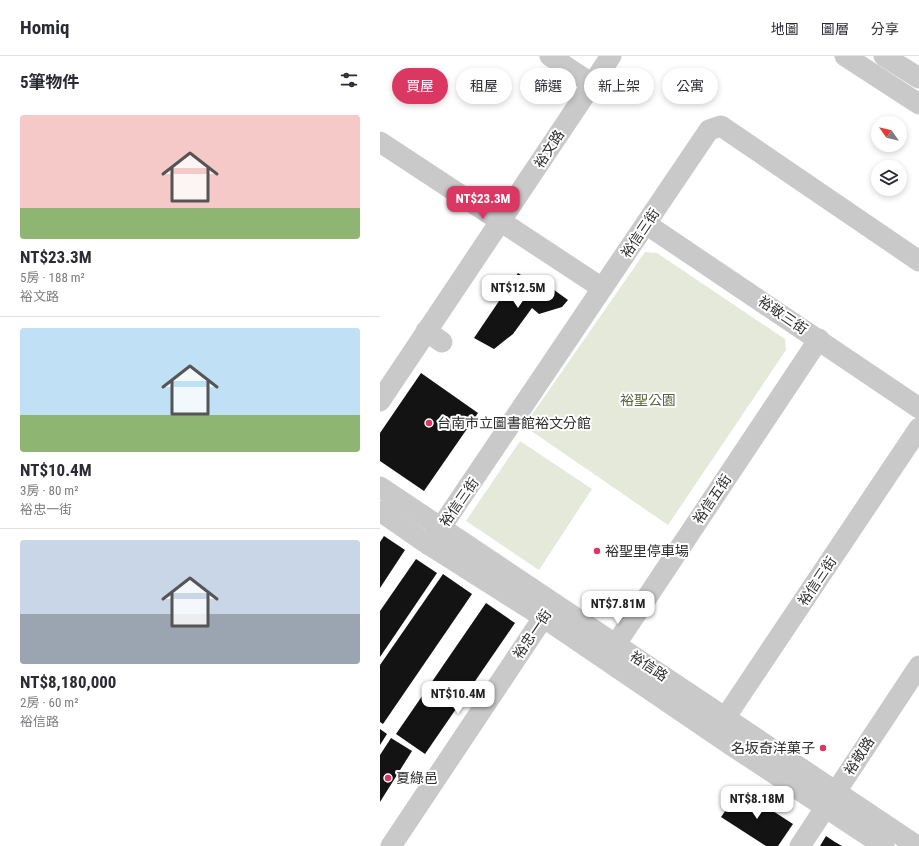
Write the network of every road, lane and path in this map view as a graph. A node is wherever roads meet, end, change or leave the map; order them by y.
1 (550, 56) edge
2 (611, 56) edge
3 (845, 56) edge
4 (884, 56) edge
5 (603, 68) edge
6 (919, 78) edge
7 (584, 79) edge
8 (584, 96) edge
9 (919, 104) edge
10 (380, 142) edge
11 (501, 222) junction
12 (646, 224) junction
13 (919, 261) edge
14 (602, 288) junction
15 (819, 339) junction
16 (380, 401) edge
17 (919, 408) edge
18 (919, 428) edge
19 (380, 487) edge
20 (380, 511) edge
21 (435, 536) junction
22 (548, 610) junction
23 (611, 652) junction
24 (919, 666) edge
25 (912, 693) edge
26 (719, 726) junction
27 (831, 799) junction
28 (391, 846) edge
29 (800, 846) edge
30 (884, 846) edge
31 (917, 846) edge

1 - 7 street
2 - 5 street, 裕文路
3 - 9 street
4 - 6 street
8 - 11 street, 裕文路
10 - 11 street
11 - 14 street
11 - 16 street, 裕文路
12 - 13 street, 裕信三街
12 - 14 street, 裕信三街
12 - 15 street, 裕敬三街
14 - 21 street, 裕信三街
15 - 17 street, 裕敬三街
15 - 23 street, 裕信五街
18 - 26 street, 裕信三街
19 - 21 street, 裕信路
20 - 21 street, 裕信路
21 - 22 street, 裕信路
22 - 23 street, 裕信路
22 - 28 street, 裕忠一街
23 - 26 street, 裕信路
24 - 25 street, 裕敬路
25 - 27 street, 裕敬路
26 - 27 street, 裕信路
27 - 29 street, 裕敬路
27 - 30 street, 裕信路
27 - 31 street, 裕信路

